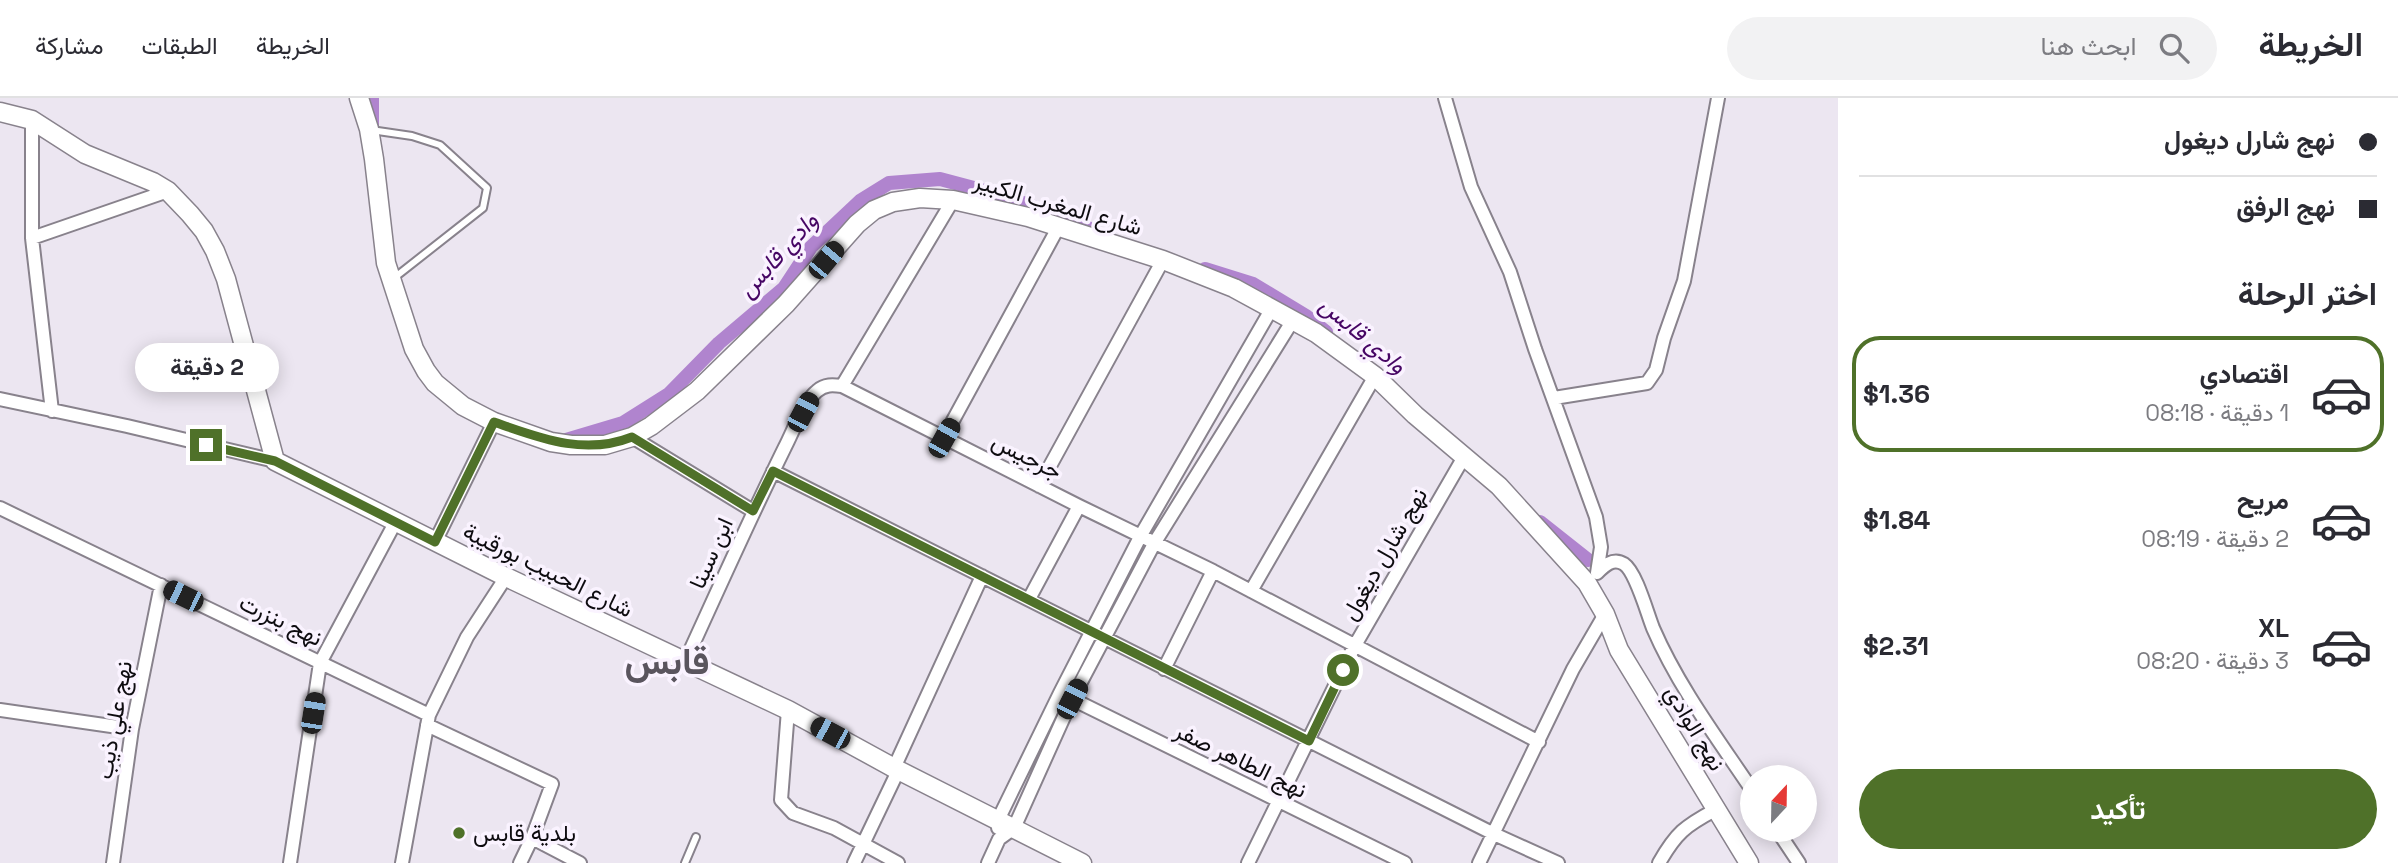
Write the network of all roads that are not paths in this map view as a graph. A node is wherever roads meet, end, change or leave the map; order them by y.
1 (359, 98) edge
2 (1445, 98) edge
3 (1718, 98) edge
4 (0, 112) edge
5 (32, 120) junction
6 (369, 129) junction
7 (168, 191) junction
8 (953, 200) junction
9 (1059, 226) junction
10 (32, 238) junction
11 (1163, 260) junction
12 (392, 280) junction
13 (1272, 308) junction
14 (1293, 320) junction
15 (1375, 376) junction
16 (842, 386) junction
17 (1554, 398) junction
18 (0, 399) edge
19 (52, 411) junction
20 (494, 422) junction
21 (632, 437) junction
22 (944, 438) junction
23 (1465, 455) junction
24 (275, 461) junction
25 (773, 471) junction
26 (1039, 486) junction
27 (1079, 506) junction
28 (0, 508) edge
29 (753, 511) junction
30 (396, 521) junction
31 (1141, 535) junction
32 (435, 542) junction
33 (1155, 542) junction
34 (1213, 571) junction
35 (982, 576) junction
36 (506, 577) junction
37 (1592, 578) junction
38 (160, 585) junction
39 (1251, 591) junction
40 (1029, 599) junction
41 (1605, 614) junction
42 (1097, 634) junction
43 (1354, 646) junction
44 (685, 662) junction
45 (320, 663) junction
46 (1164, 669) junction
47 (1066, 696) junction
48 (0, 710) edge
49 (788, 710) junction
50 (428, 720) junction
51 (132, 729) junction
52 (1309, 741) junction
53 (1539, 742) junction
54 (897, 769) junction
55 (1740, 772) edge
56 (1278, 802) junction
57 (1715, 810) junction
58 (1003, 829) junction
59 (1494, 834) junction
60 (696, 837) dead end
61 (533, 838) junction
62 (1785, 842) edge
63 (863, 843) junction
64 (113, 863) edge
65 (290, 863) edge
66 (402, 863) edge
67 (520, 863) edge
68 (580, 863) edge
69 (685, 863) edge
70 (854, 863) edge
71 (898, 863) edge
72 (988, 863) edge
73 (1082, 863) edge
74 (1248, 863) edge
75 (1405, 863) edge
76 (1479, 863) edge
77 (1558, 863) edge
78 (1659, 863) edge
79 (1749, 863) edge
80 (1799, 863) edge

1 - 6 street, شارع المغرب الكبير
2 - 17 street
3 - 17 street
4 - 5 street
5 - 7 street
5 - 10 street
6 - 12 street, شارع المغرب الكبير
6 - 12 lane
7 - 10 street
7 - 24 street
8 - 9 street, شارع المغرب الكبير
8 - 16 street
8 - 21 street, شارع المغرب الكبير
9 - 11 street, شارع المغرب الكبير
9 - 22 street
10 - 19 street
11 - 13 street, شارع المغرب الكبير
11 - 26 street
12 - 20 street, شارع المغرب الكبير
13 - 14 street, شارع المغرب الكبير
13 - 31 street
14 - 15 street, شارع المغرب الكبير
14 - 33 street
15 - 23 street, شارع المغرب الكبير
15 - 39 street
16 - 22 street, جرجيس
16 - 25 street, ابن سينا
17 - 37 street
18 - 19 street
19 - 24 street
20 - 21 street, شارع المغرب الكبير
20 - 32 street
21 - 29 street
22 - 26 street, جرجيس
23 - 37 street, شارع المغرب الكبير
23 - 43 street, نهج شارل ديغول
24 - 30 street, شارع الحبيب بورقيبة
25 - 29 street, ابن سينا
25 - 35 street
26 - 27 street, جرجيس
27 - 31 street, جرجيس
27 - 40 street
28 - 38 street, نهج بنزرت
29 - 44 street, ابن سينا
30 - 32 street, شارع الحبيب بورقيبة
30 - 45 street
31 - 33 street, جرجيس
31 - 42 street
32 - 36 street, شارع الحبيب بورقيبة
33 - 34 street, جرجيس
33 - 42 street
34 - 39 street, جرجيس
34 - 46 street
35 - 40 street
35 - 54 street
36 - 44 street, شارع الحبيب بورقيبة
36 - 50 street
37 - 41 street, شارع المغرب الكبير
37 - 55 street
38 - 45 street, نهج بنزرت
38 - 51 street, نهج علي ذيب
39 - 43 street, جرجيس
40 - 42 street
41 - 53 street
41 - 57 street, نهج الوادي
42 - 46 street
42 - 47 street
43 - 52 street, نهج شارل ديغول
43 - 53 street, جرجيس
44 - 49 street, شارع الحبيب بورقيبة
45 - 50 street, نهج بنزرت
45 - 65 street
46 - 52 street
47 - 56 street, نهج الطاهر صفر
47 - 58 street
48 - 51 street
49 - 54 street, شارع الحبيب بورقيبة
49 - 63 street
50 - 61 street, نهج بنزرت
50 - 66 street
51 - 64 street, نهج علي ذيب
52 - 56 street, نهج شارل ديغول
52 - 59 street
53 - 59 street
54 - 58 street, شارع الحبيب بورقيبة
54 - 63 street
56 - 74 street, نهج شارل ديغول
56 - 75 street, نهج الطاهر صفر
57 - 78 street
57 - 79 street, نهج الوادي
58 - 72 street
58 - 73 street, شارع الحبيب بورقيبة
59 - 76 street
59 - 77 street
60 - 69 lane
61 - 67 street, نهج بنزرت
61 - 68 street
62 - 80 street
63 - 70 street
63 - 71 street

